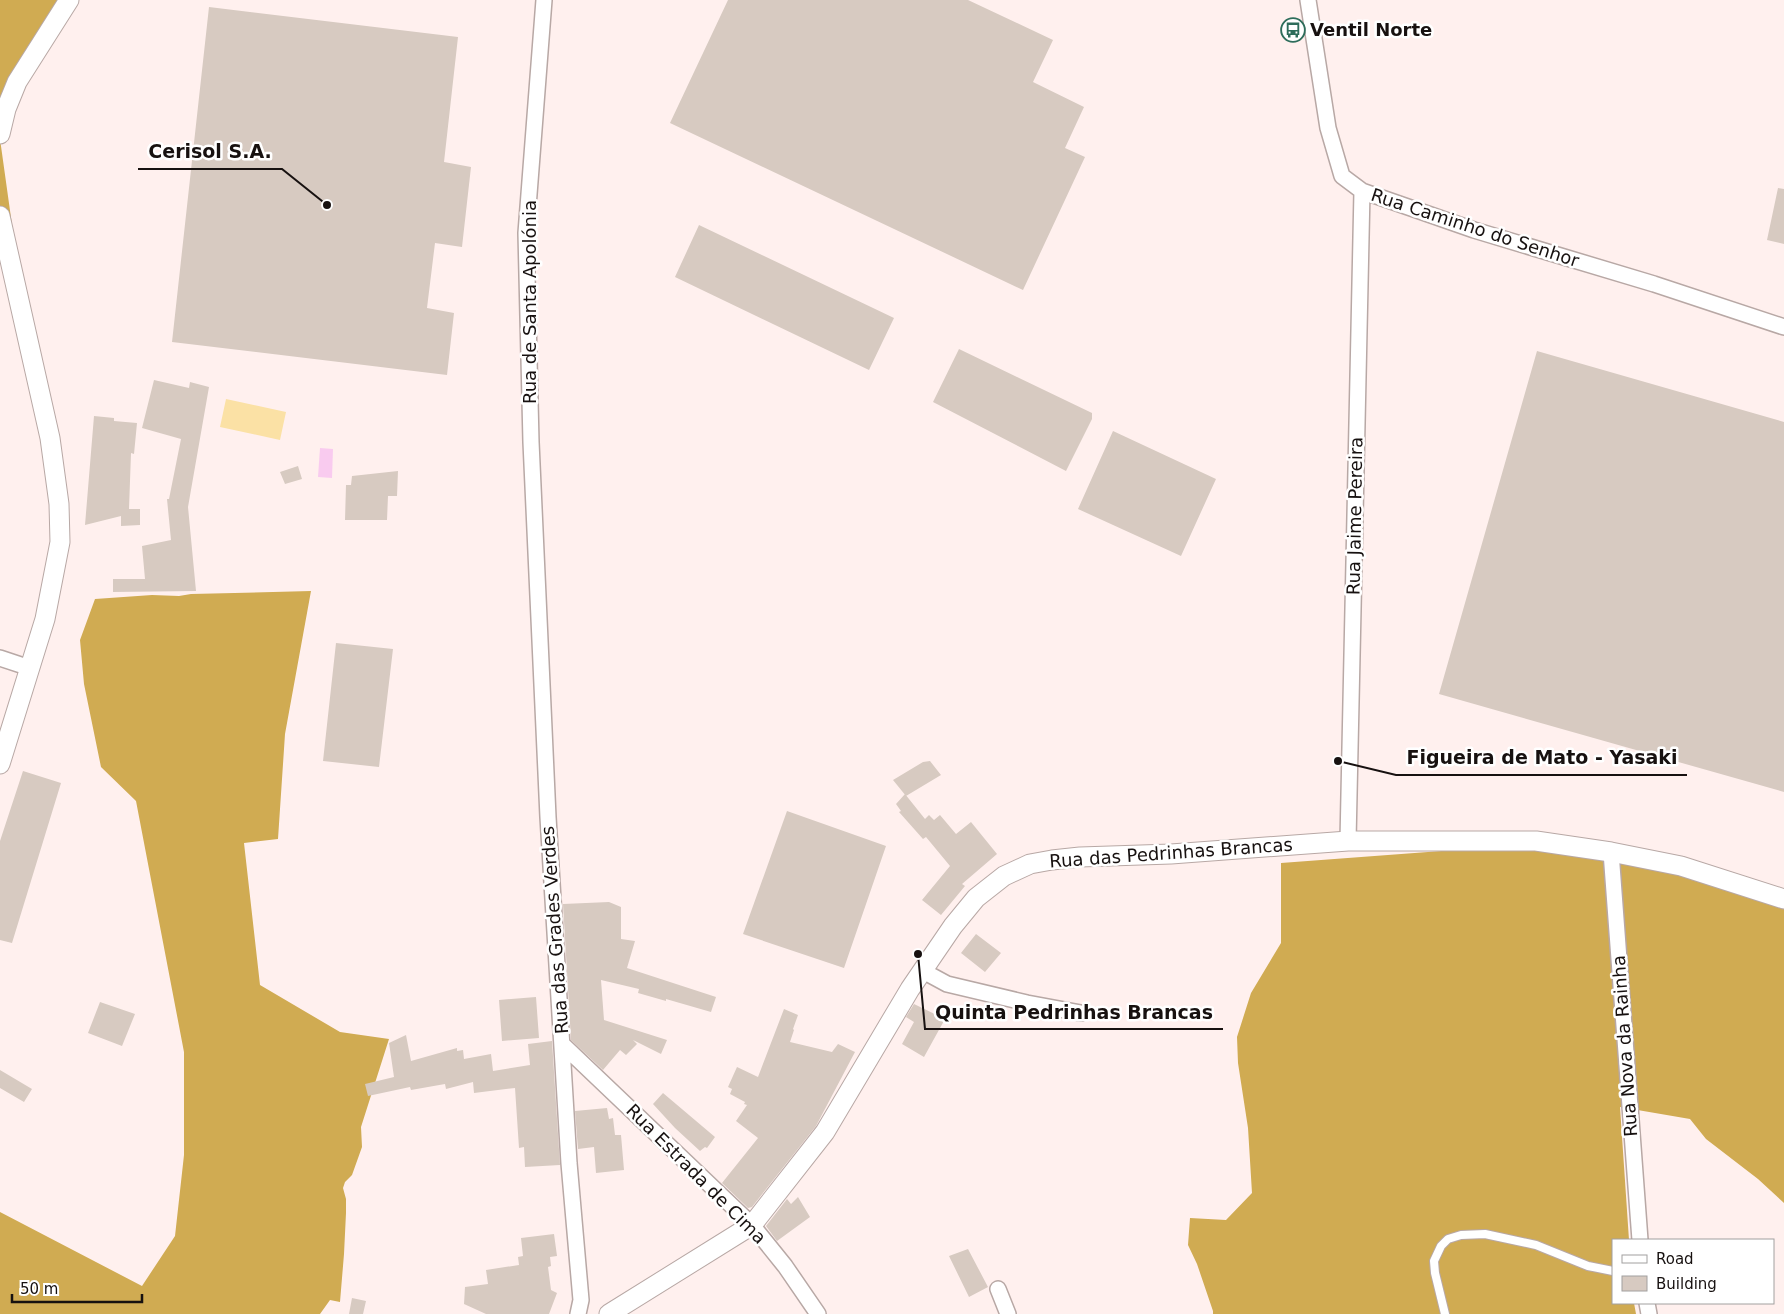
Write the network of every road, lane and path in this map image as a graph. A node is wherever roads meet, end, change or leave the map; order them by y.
1 (69, 0) edge
2 (544, 0) edge
3 (1308, 0) edge
4 (0, 134) edge
5 (1362, 192) junction
6 (0, 216) edge
7 (1784, 327) edge
8 (535, 545) joint
9 (0, 658) edge
10 (30, 668) junction
11 (0, 764) edge
12 (1348, 841) junction
13 (1610, 852) junction
14 (1784, 899) edge
15 (923, 971) junction
16 (1081, 1013) dead end
17 (562, 1044) junction
18 (752, 1225) junction
19 (1640, 1239) edge
20 (1612, 1270) edge
21 (998, 1289) dead end
22 (578, 1314) edge
23 (609, 1314) edge
24 (818, 1314) edge
25 (1008, 1314) edge
26 (1445, 1314) edge

1 - 4 street
2 - 8 street, Rua de Santa Apolónia
3 - 5 street, Rua Caminho do Senhor
5 - 7 street, Rua Caminho do Senhor
5 - 12 street, Rua Jaime Pereira
6 - 10 street
8 - 17 street, Rua das Grades Verdes
9 - 10 street
10 - 11 street
12 - 13 street, Rua das Pedrinhas Brancas
12 - 15 street, Rua das Pedrinhas Brancas
13 - 14 street, Rua das Pedrinhas Brancas
13 - 19 street, Rua Nova da Rainha
15 - 16 street
15 - 18 street, Rua das Pedrinhas Brancas
17 - 18 street, Rua Estrada de Cima
17 - 22 street, Rua das Grades Verdes
18 - 23 street, Rua das Pedrinhas Brancas
18 - 24 street, Rua Estrada de Cima
20 - 26 lane
21 - 25 street

